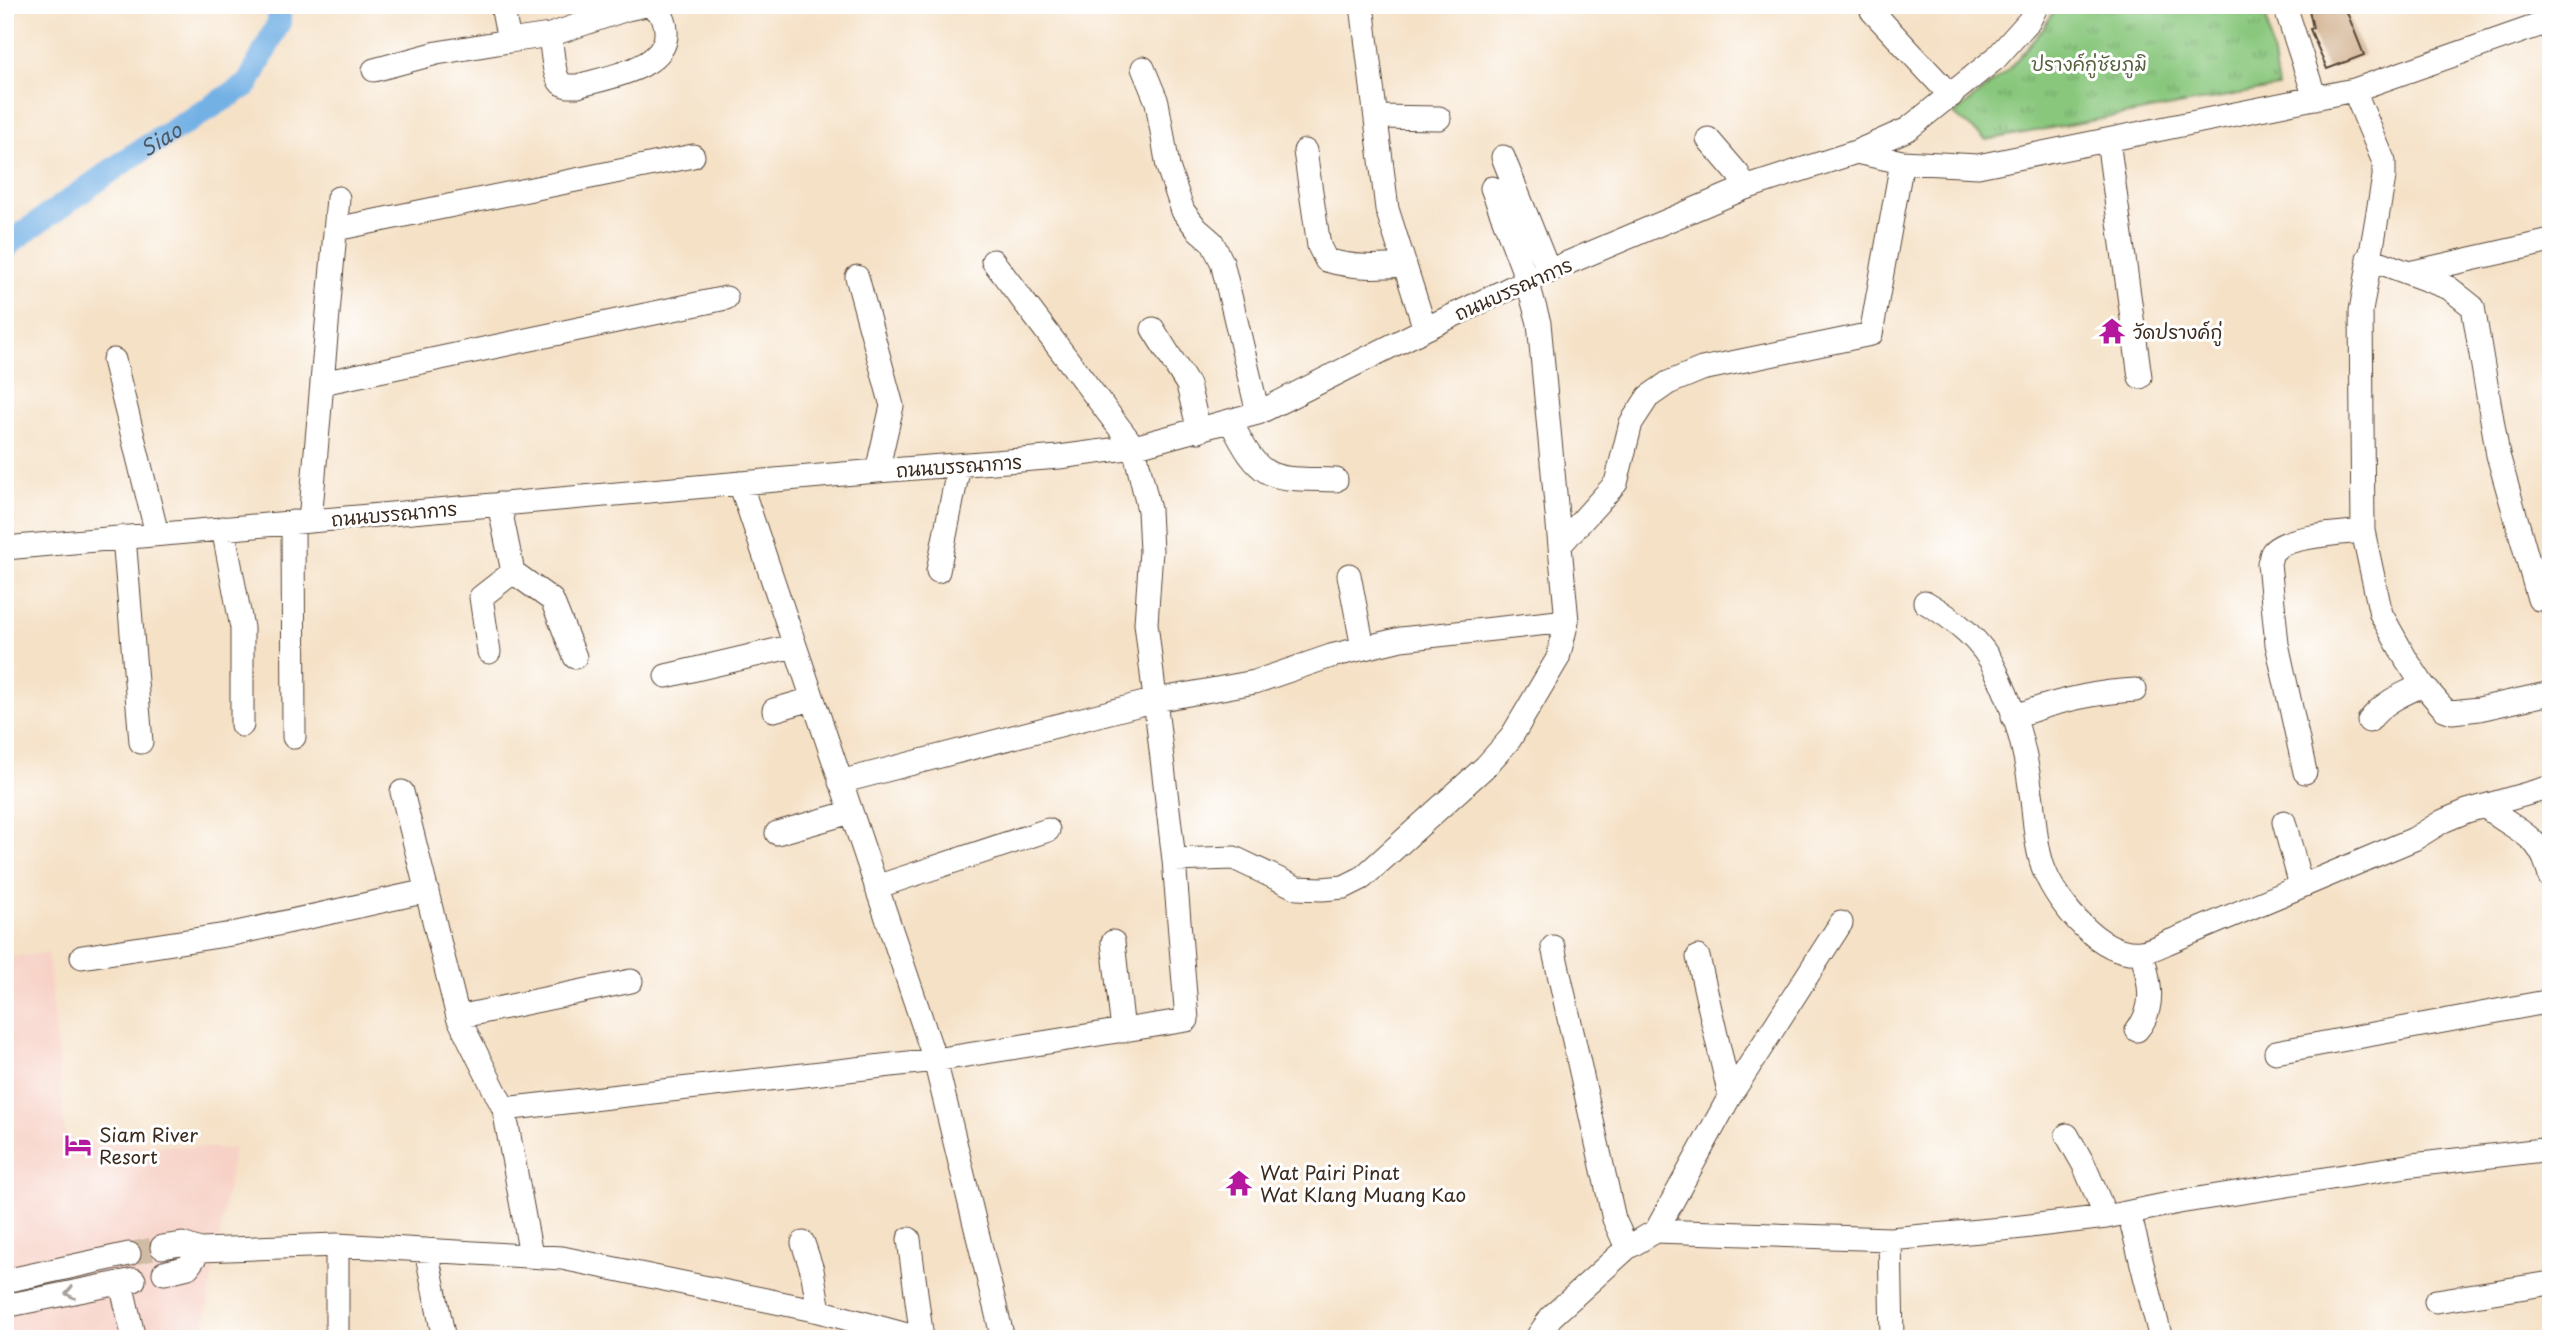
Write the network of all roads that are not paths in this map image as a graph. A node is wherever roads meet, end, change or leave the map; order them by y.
1 (502, 5) edge
2 (647, 5) edge
3 (1362, 5) edge
4 (2037, 5) edge
5 (2287, 5) edge
6 (1872, 11) dead end
7 (2551, 21) edge
8 (550, 35) junction
9 (509, 41) junction
10 (1143, 68) dead end
11 (374, 70) dead end
12 (2354, 90) junction
13 (1951, 96) junction
14 (2315, 98) junction
15 (1376, 117) junction
16 (1439, 118) dead end
17 (1708, 139) dead end
18 (2108, 140) junction
19 (1305, 151) dead end
20 (1856, 152) junction
21 (693, 156) dead end
22 (1503, 157) dead end
23 (1902, 162) junction
24 (1745, 187) junction
25 (1492, 188) dead end
26 (338, 198) dead end
27 (335, 229) junction
28 (2551, 241) edge
29 (2368, 258) junction
30 (993, 261) dead end
31 (1405, 265) junction
32 (1549, 272) junction
33 (2409, 273) junction
34 (858, 277) dead end
35 (1527, 280) junction
36 (726, 298) dead end
37 (1425, 328) junction
38 (1153, 329) dead end
39 (114, 360) dead end
40 (2140, 377) dead end
41 (322, 383) junction
42 (1258, 413) junction
43 (1231, 422) junction
44 (1199, 430) junction
45 (1134, 447) junction
46 (959, 465) junction
47 (877, 471) junction
48 (1336, 480) dead end
49 (740, 483) junction
50 (499, 504) junction
51 (301, 522) junction
52 (223, 528) junction
53 (2363, 531) junction
54 (157, 534) junction
55 (124, 537) junction
56 (1561, 544) junction
57 (5, 548) edge
58 (938, 571) dead end
59 (513, 572) junction
60 (1349, 575) dead end
61 (2539, 598) dead end
62 (1925, 602) dead end
63 (1567, 621) junction
64 (794, 646) junction
65 (1363, 649) junction
66 (489, 652) dead end
67 (575, 657) dead end
68 (666, 677) dead end
69 (2423, 685) junction
70 (2135, 690) dead end
71 (2551, 693) edge
72 (812, 699) junction
73 (1156, 700) junction
74 (774, 710) dead end
75 (2014, 717) junction
76 (2369, 721) dead end
77 (242, 725) dead end
78 (294, 737) dead end
79 (141, 742) dead end
80 (2305, 772) dead end
81 (840, 782) junction
82 (2551, 787) edge
83 (402, 792) dead end
84 (2485, 806) junction
85 (851, 812) junction
86 (2284, 822) dead end
87 (1048, 830) dead end
88 (777, 833) dead end
89 (1174, 860) junction
90 (2550, 877) edge
91 (2301, 886) junction
92 (876, 887) junction
93 (427, 891) junction
94 (1841, 923) dead end
95 (1113, 942) dead end
96 (1553, 947) dead end
97 (2142, 953) junction
98 (82, 957) dead end
99 (1698, 957) dead end
100 (631, 981) dead end
101 (2551, 1001) edge
102 (458, 1017) junction
103 (2137, 1030) dead end
104 (1123, 1031) junction
105 (2276, 1052) dead end
106 (935, 1060) junction
107 (1730, 1097) junction
108 (503, 1108) junction
109 (2067, 1135) dead end
110 (2551, 1149) edge
111 (2118, 1215) junction
112 (1656, 1231) junction
113 (909, 1239) dead end
114 (1890, 1239) junction
115 (803, 1243) dead end
116 (337, 1245) junction
117 (162, 1247) tunnel mouth
118 (1627, 1248) junction
119 (200, 1250) junction
120 (426, 1250) junction
121 (129, 1254) tunnel mouth
122 (531, 1255) junction
123 (164, 1273) tunnel mouth
124 (5, 1281) edge
125 (2551, 1283) edge
126 (2435, 1301) dead end
127 (5, 1306) edge
128 (819, 1311) junction
129 (134, 1339) edge
130 (337, 1339) edge
131 (443, 1339) edge
132 (922, 1339) edge
133 (1003, 1339) edge
134 (1536, 1339) edge
135 (1892, 1339) edge
136 (2161, 1339) edge

1 - 9 street
2 - 8 street
2 - 8 street
3 - 15 street
4 - 13 street, ถนนบรรณาการ
5 - 14 street
6 - 13 street
7 - 12 street
8 - 9 street
9 - 11 street
10 - 42 street
12 - 14 street
12 - 29 street
13 - 20 street, ถนนบรรณาการ
14 - 18 street
15 - 16 street
15 - 31 street
17 - 24 street
18 - 23 street
18 - 40 street
19 - 31 street
20 - 23 street
20 - 24 street, ถนนบรรณาการ
21 - 27 street
22 - 32 street
23 - 56 street
24 - 32 street, ถนนบรรณาการ
25 - 35 street
26 - 27 street
27 - 41 street
28 - 33 street
29 - 33 street
29 - 53 street
30 - 45 street
31 - 37 street
32 - 35 street, ถนนบรรณาการ
33 - 61 street
34 - 47 street
35 - 37 street, ถนนบรรณาการ
35 - 56 street
36 - 41 street
37 - 42 street, ถนนบรรณาการ
38 - 44 street
39 - 54 street
41 - 51 street
42 - 43 street, ถนนบรรณาการ
43 - 44 street, ถนนบรรณาการ
43 - 48 street
44 - 45 street, ถนนบรรณาการ
45 - 46 street, ถนนบรรณาการ
45 - 73 street
46 - 47 street, ถนนบรรณาการ
46 - 58 street
47 - 49 street, ถนนบรรณาการ
49 - 50 street, ถนนบรรณาการ
49 - 64 street
50 - 51 street, ถนนบรรณาการ
50 - 59 street
51 - 52 street, ถนนบรรณาการ
51 - 78 street
52 - 54 street, ถนนบรรณาการ
52 - 77 street
53 - 69 street
53 - 80 street
54 - 55 street, ถนนบรรณาการ
55 - 57 street, ถนนบรรณาการ
55 - 79 street
56 - 63 street
59 - 66 street
59 - 67 street
60 - 65 street
62 - 75 street
63 - 65 street
63 - 89 street
64 - 68 street
64 - 72 street
65 - 73 street
69 - 71 street
69 - 76 street
70 - 75 street
72 - 74 street
72 - 81 street
73 - 81 street
73 - 89 street
75 - 97 street
81 - 85 street
82 - 84 street
83 - 93 street
84 - 90 street
84 - 91 street
85 - 88 street
85 - 92 street
86 - 91 street
87 - 92 street
89 - 104 street
91 - 97 street
92 - 106 street
93 - 98 street
93 - 102 street
94 - 107 street
95 - 104 street
96 - 118 street
97 - 103 street
99 - 107 street
100 - 102 street
101 - 105 street
102 - 108 street
104 - 106 street
106 - 108 street
106 - 133 street
107 - 112 street
108 - 122 street
109 - 111 street
110 - 111 street
111 - 114 street
111 - 136 street
112 - 114 street
112 - 118 street
113 - 132 street
114 - 135 street
115 - 128 street
116 - 119 street
116 - 120 street
116 - 130 street
117 - 119 street
118 - 134 street
119 - 123 street
120 - 122 street
120 - 131 street
121 - 124 street
122 - 128 street
125 - 126 street
129 -> 127 street
128 - 132 street

